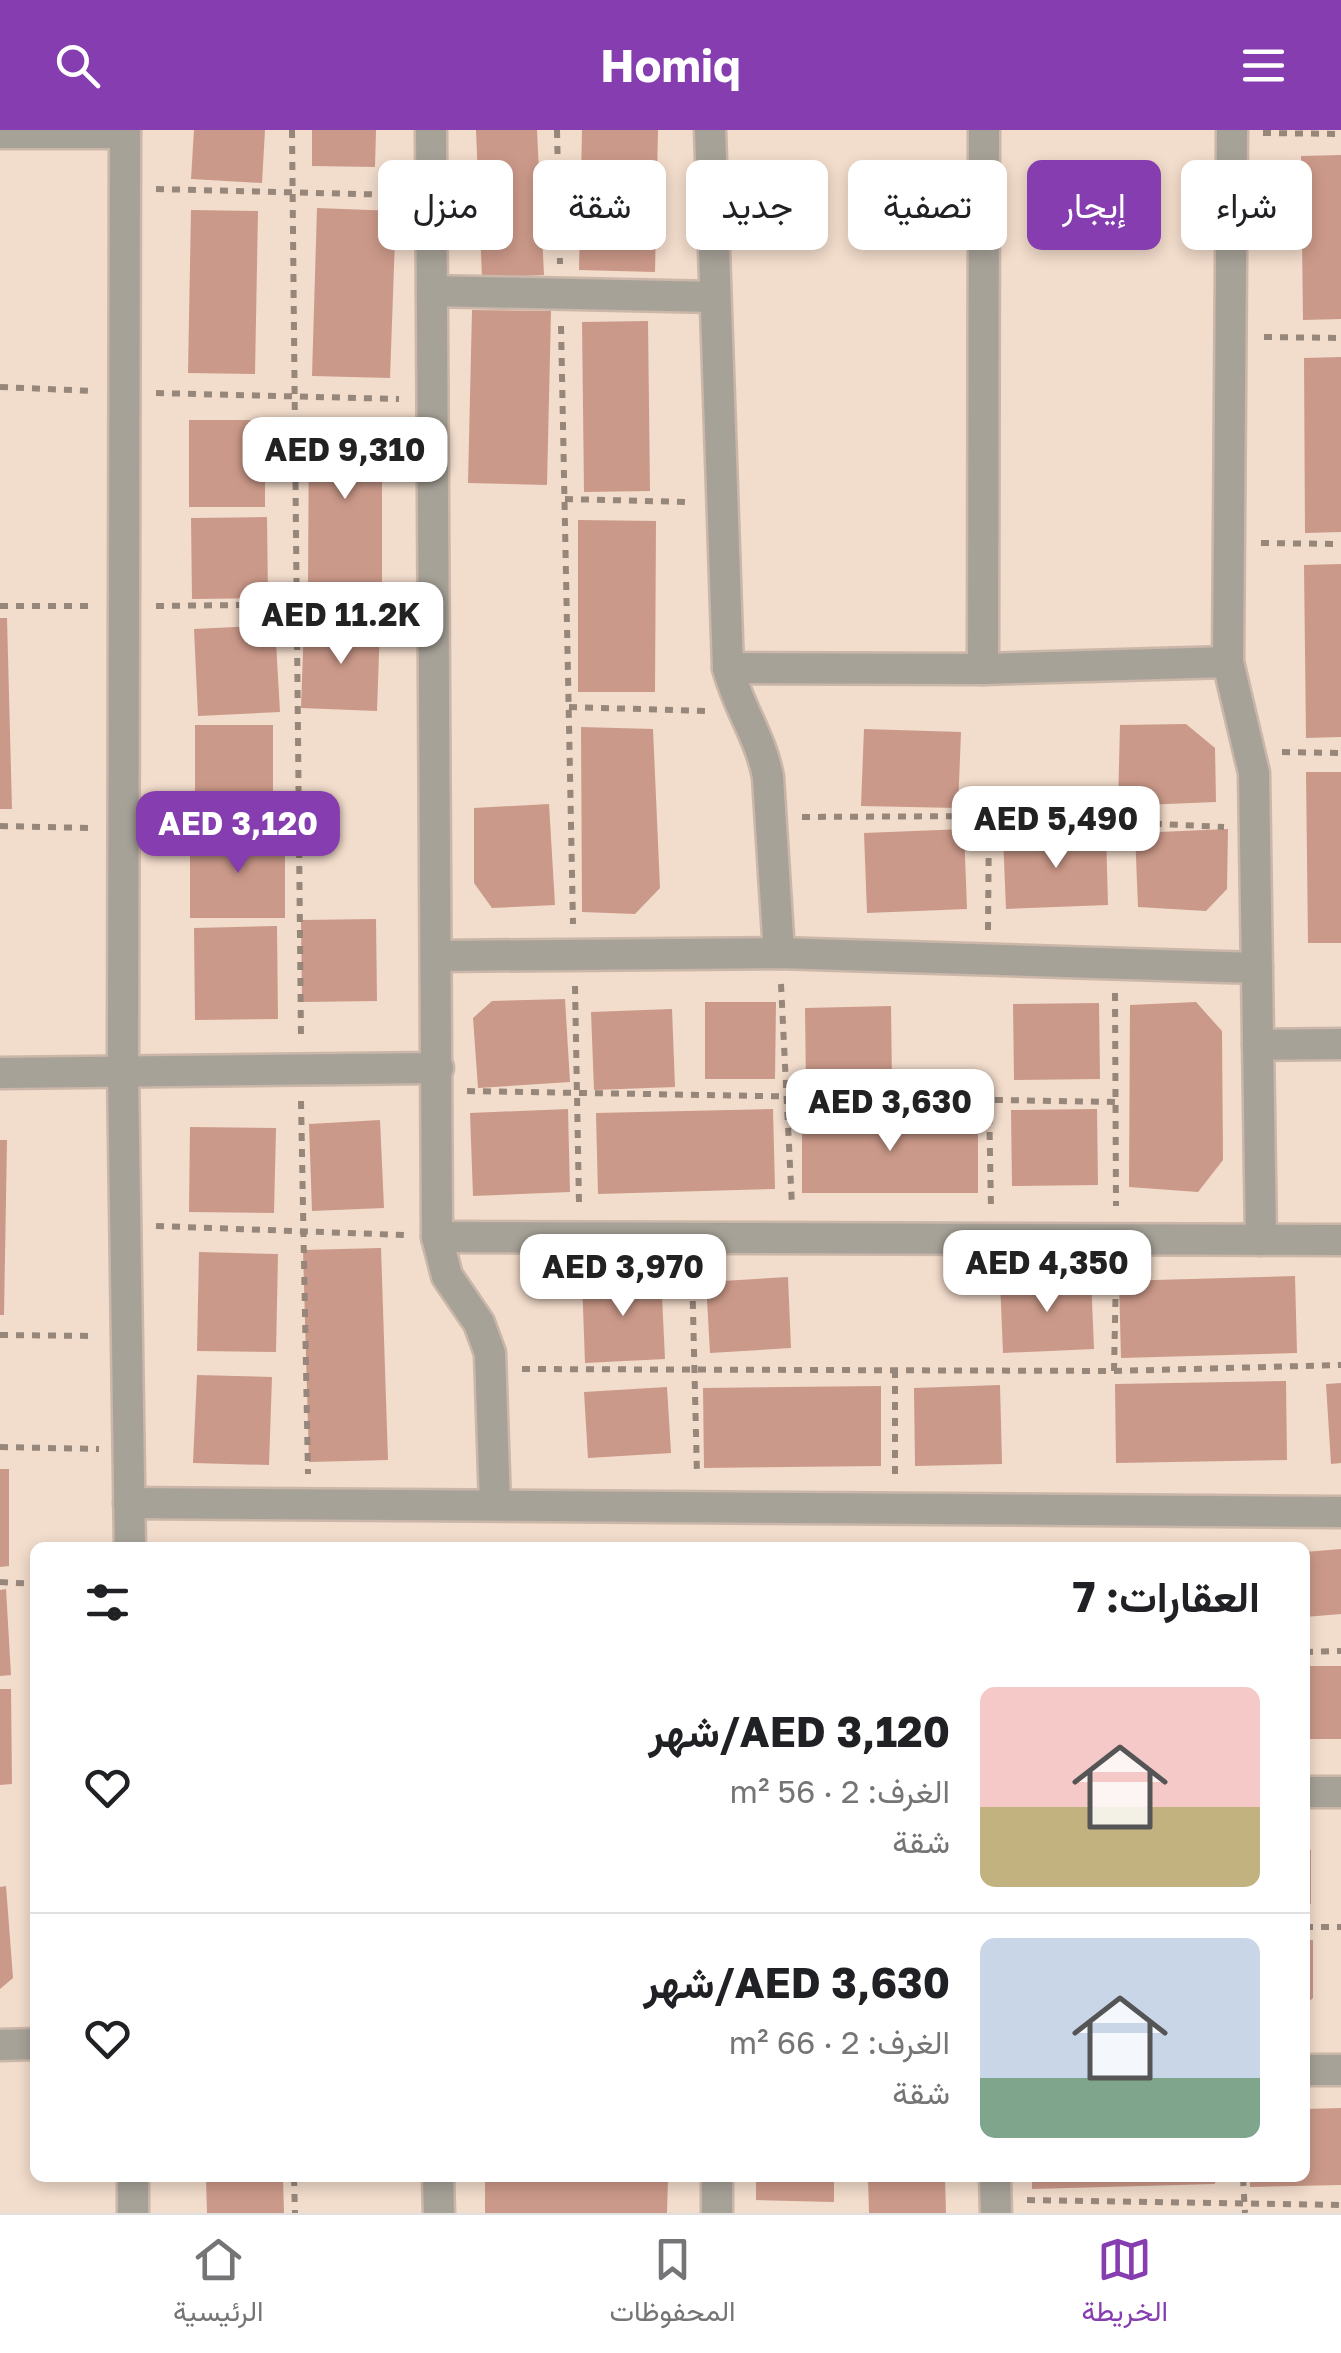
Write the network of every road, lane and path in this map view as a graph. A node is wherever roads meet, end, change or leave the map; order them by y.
1 (292, 130) edge
2 (431, 130) edge
3 (557, 130) edge
4 (710, 130) edge
5 (984, 130) edge
6 (1232, 131) edge
7 (0, 132) edge
8 (125, 132) edge
9 (1341, 134) edge
10 (431, 160) edge
11 (125, 188) junction
12 (293, 192) junction
13 (378, 194) edge
14 (432, 250) edge
15 (432, 291) junction
16 (560, 293) junction
17 (715, 296) junction
18 (1233, 336) junction
19 (1341, 338) edge
20 (0, 387) edge
21 (124, 392) junction
22 (294, 396) junction
23 (433, 400) junction
24 (565, 499) junction
25 (722, 504) junction
26 (1230, 542) junction
27 (1341, 544) edge
28 (436, 602) junction
29 (295, 604) junction
30 (0, 606) edge
31 (123, 606) junction
32 (1228, 662) junction
33 (728, 668) junction
34 (983, 669) junction
35 (569, 707) junction
36 (743, 712) junction
37 (1251, 751) junction
38 (1341, 753) edge
39 (988, 816) junction
40 (770, 817) junction
41 (0, 826) edge
42 (1255, 828) junction
43 (122, 829) junction
44 (779, 953) junction
45 (437, 956) junction
46 (574, 956) junction
47 (988, 959) junction
48 (1115, 962) junction
49 (1257, 968) junction
50 (1341, 1044) edge
51 (1258, 1045) junction
52 (301, 1069) junction
53 (123, 1070) junction
54 (0, 1073) edge
55 (438, 1079) junction
56 (577, 1093) junction
57 (787, 1096) junction
58 (988, 1100) junction
59 (1116, 1102) junction
60 (125, 1225) junction
61 (302, 1231) junction
62 (437, 1236) junction
63 (580, 1237) junction
64 (692, 1238) junction
65 (794, 1238) junction
66 (992, 1239) junction
67 (1116, 1240) junction
68 (1261, 1240) junction
69 (1341, 1240) edge
70 (0, 1335) edge
71 (126, 1337) junction
72 (1341, 1365) edge
73 (492, 1368) junction
74 (694, 1370) junction
75 (894, 1370) junction
76 (1114, 1371) junction
77 (0, 1448) edge
78 (128, 1450) junction
79 (130, 1503) junction
80 (308, 1504) junction
81 (496, 1506) junction
82 (698, 1507) junction
83 (895, 1508) junction
84 (1341, 1512) edge
85 (130, 1542) edge
86 (0, 1582) edge
87 (30, 1584) edge
88 (1341, 1651) edge
89 (1310, 1652) edge
90 (1310, 1792) edge
91 (1341, 1792) edge
92 (1310, 1927) edge
93 (1341, 1928) edge
94 (30, 2044) edge
95 (0, 2045) edge
96 (1310, 2070) edge
97 (1341, 2070) edge
98 (133, 2182) edge
99 (294, 2182) edge
100 (438, 2182) edge
101 (718, 2182) edge
102 (1243, 2182) edge
103 (995, 2197) edge
104 (1244, 2204) junction
105 (1341, 2205) edge
106 (134, 2213) edge
107 (295, 2213) edge
108 (439, 2213) edge
109 (717, 2213) edge
110 (1245, 2213) edge

1 - 12 path
2 - 10 street
3 - 16 path
4 - 17 street
5 - 34 street
6 - 9 path
6 - 18 street
7 - 8 street
8 - 11 street
11 - 12 path
11 - 21 street
12 - 13 path
12 - 22 path
14 - 15 street
15 - 16 street
15 - 23 street
16 - 17 street
16 - 24 path
17 - 25 street
18 - 19 path
18 - 26 street
20 - 21 path
21 - 22 path
21 - 31 street
22 - 23 path
22 - 29 path
23 - 28 street
24 - 25 path
24 - 35 path
25 - 33 street
26 - 27 path
26 - 32 street
28 - 29 path
28 - 45 street
29 - 31 path
29 - 52 path
30 - 31 path
31 - 43 street
32 - 34 street
32 - 37 street
33 - 34 street
33 - 36 street
35 - 36 path
35 - 46 path
36 - 40 street
37 - 38 path
37 - 42 street
39 - 40 path
39 - 42 path
39 - 47 path
40 - 44 street
41 - 43 path
42 - 49 street
43 - 53 street
44 - 46 street
44 - 47 street
44 - 57 path
45 - 46 street
45 - 55 street
46 - 56 path
47 - 48 street
48 - 49 street
48 - 59 path
49 - 51 street
50 - 51 street
51 - 68 street
52 - 53 street
52 - 55 street
52 - 61 path
53 - 54 street
53 - 60 street
55 - 56 path
55 - 62 street
56 - 57 path
56 - 63 path
57 - 58 path
57 - 65 path
58 - 59 path
58 - 66 path
59 - 67 path
60 - 61 path
60 - 71 street
61 - 62 path
61 - 80 path
62 - 63 street
62 - 73 street
63 - 64 street
64 - 65 street
64 - 74 path
65 - 66 street
66 - 67 street
67 - 68 street
67 - 76 path
68 - 69 street
70 - 71 path
71 - 78 street
72 - 76 path
73 - 74 path
73 - 81 street
74 - 75 path
74 - 82 path
75 - 76 path
75 - 83 path
77 - 78 path
78 - 79 street
79 - 80 street
79 - 85 street
80 - 81 street
81 - 82 street
82 - 83 street
83 - 84 street
86 - 87 path
88 - 89 path
90 - 91 street
92 - 93 path
94 - 95 street
96 - 97 street
98 - 106 street
99 - 107 path
100 - 108 street
101 - 109 street
102 - 104 path
103 - 104 path
104 - 105 path
104 - 110 path

